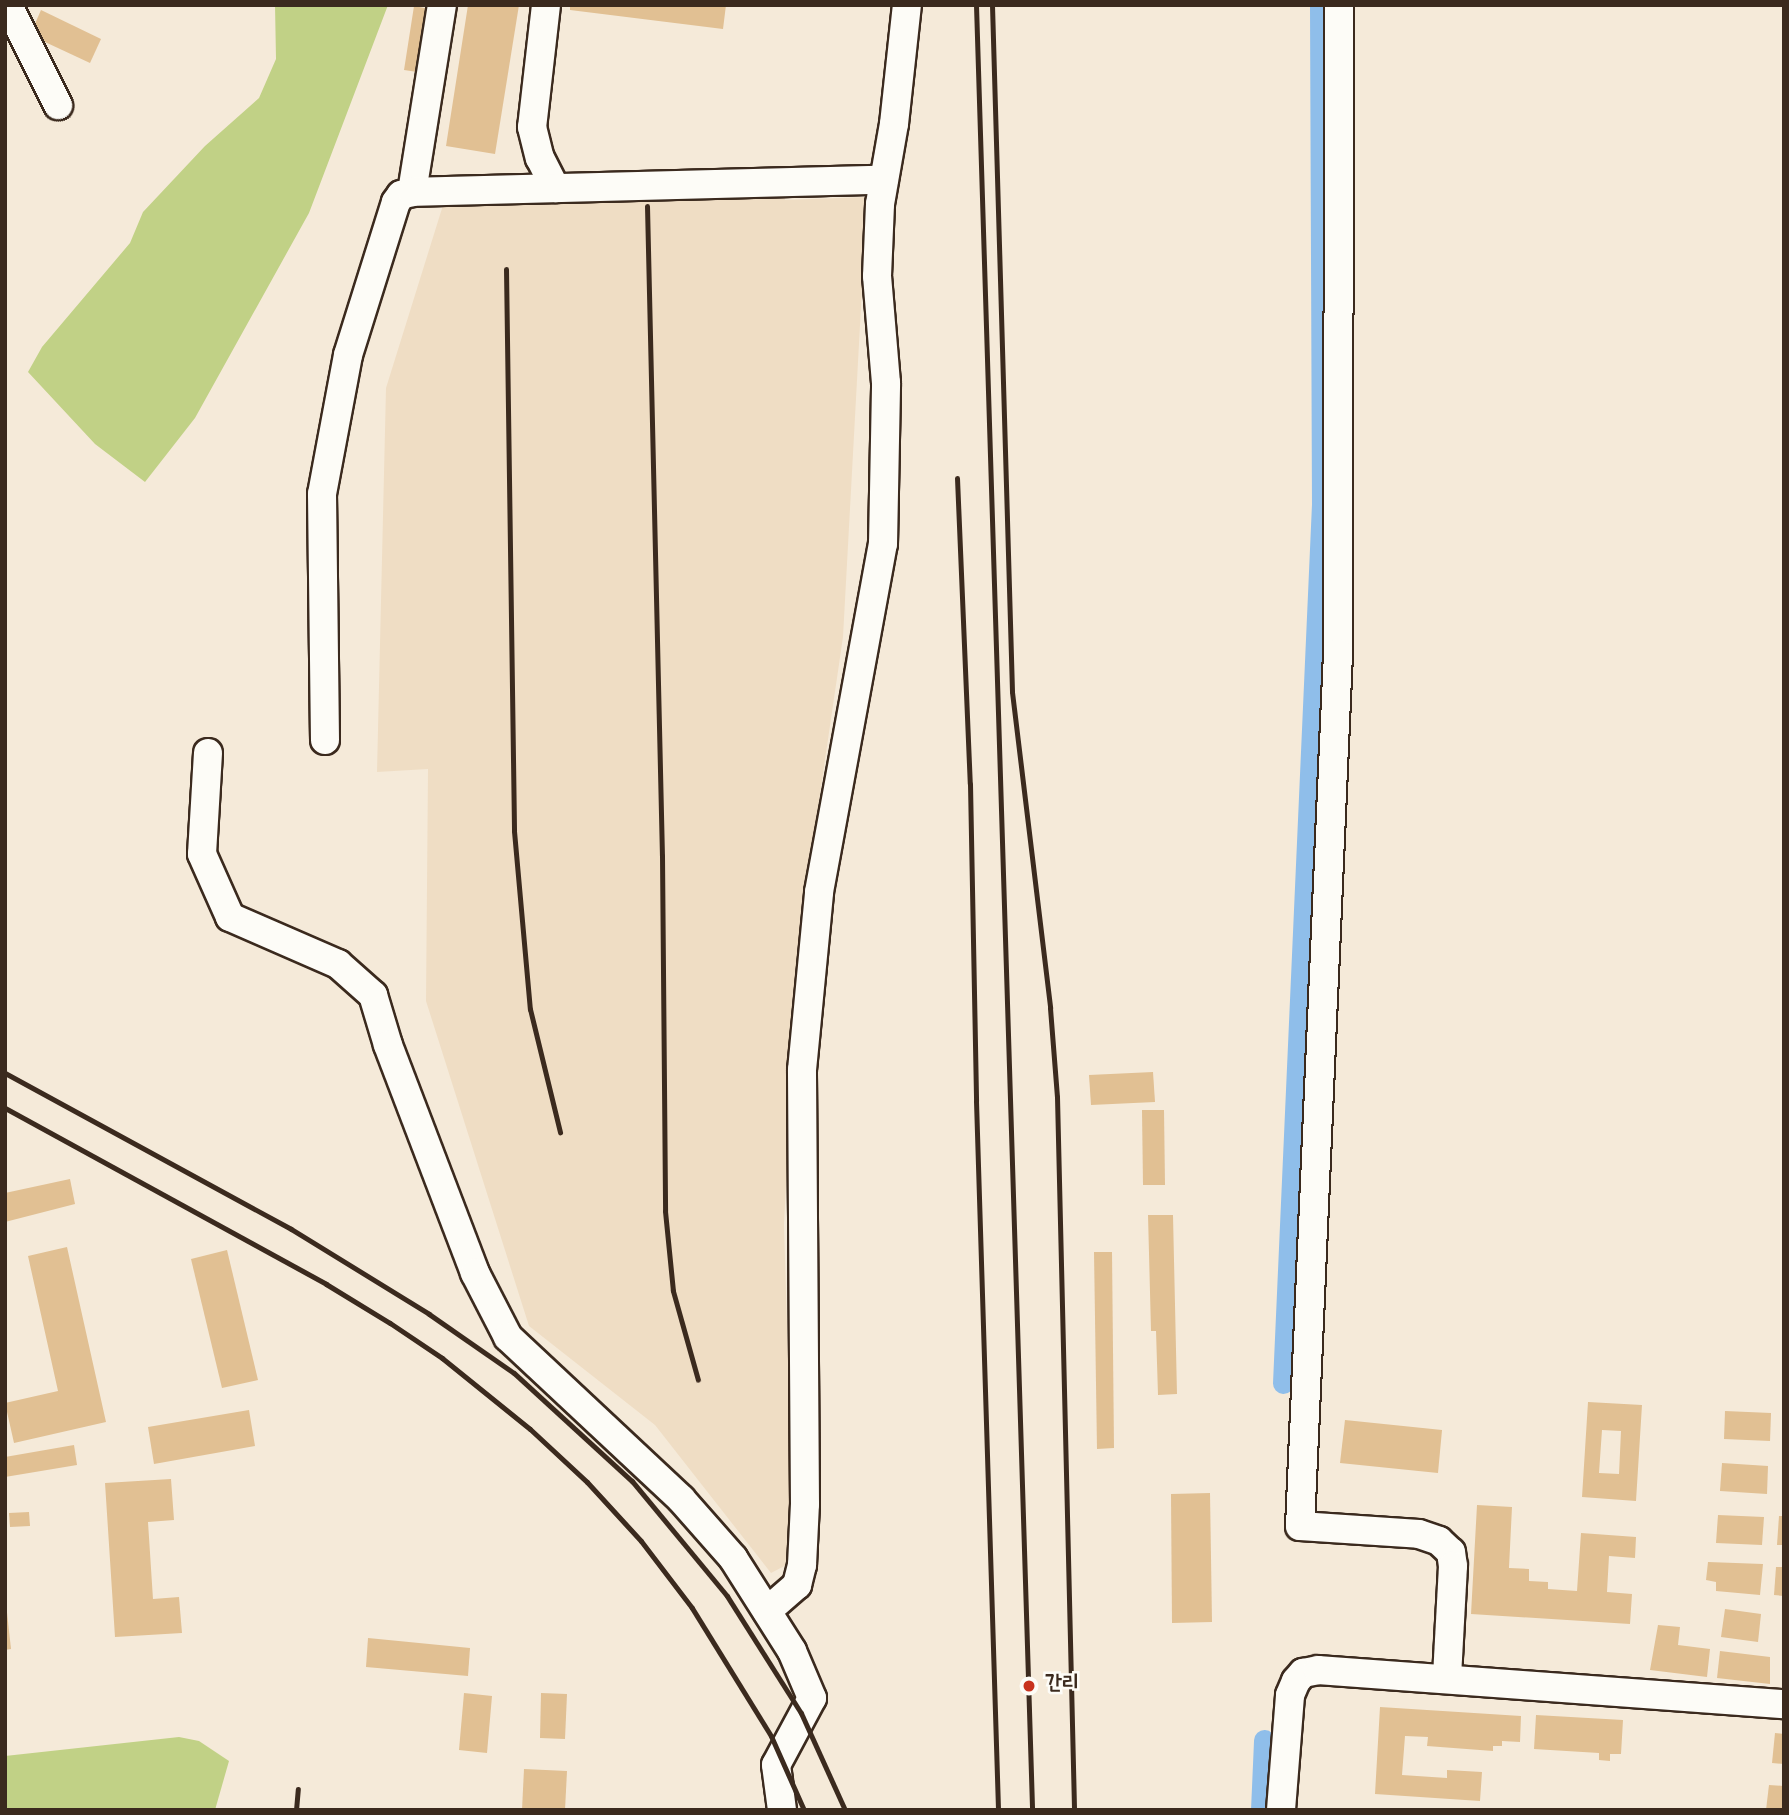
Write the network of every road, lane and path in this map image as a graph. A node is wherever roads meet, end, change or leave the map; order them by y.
1 (8, 5) edge
2 (442, 5) edge
3 (546, 5) edge
4 (907, 5) edge
5 (1339, 5) edge
6 (58, 105) dead end
7 (884, 180) junction
8 (555, 188) junction
9 (412, 192) junction
10 (325, 740) dead end
11 (208, 753) dead end
12 (767, 1611) junction
13 (1447, 1678) junction
14 (1784, 1707) edge
15 (782, 1810) edge
16 (1281, 1810) edge

1 - 6 street
2 - 9 street
3 - 8 street
4 - 7 street
5 - 13 street
7 - 8 street
7 - 12 street
8 - 9 street
9 - 10 street
11 - 12 street
12 - 15 street
13 - 14 street
13 - 16 street

